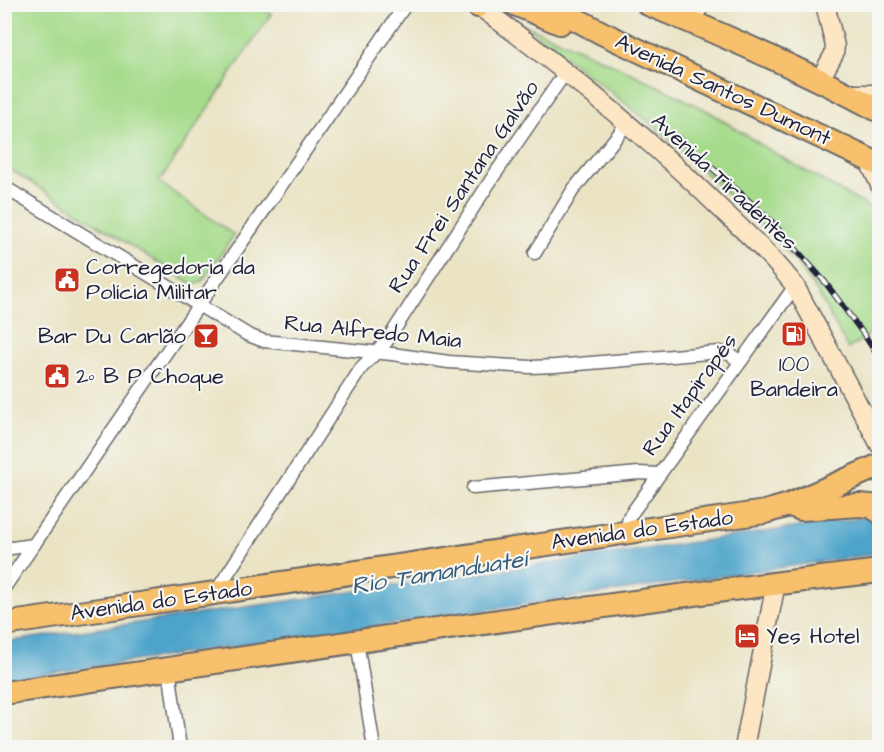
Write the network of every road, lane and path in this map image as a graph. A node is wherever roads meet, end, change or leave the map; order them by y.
1 (406, 4) edge
2 (515, 4) edge
3 (547, 4) edge
4 (648, 4) edge
5 (825, 4) edge
6 (477, 5) edge
7 (695, 13) edge
8 (602, 33) junction
9 (565, 73) junction
10 (819, 81) junction
11 (848, 94) junction
12 (879, 95) edge
13 (879, 111) edge
14 (627, 124) junction
15 (874, 162) edge
16 (879, 185) edge
17 (4, 188) edge
18 (535, 253) dead end
19 (795, 286) junction
20 (199, 305) junction
21 (377, 352) junction
22 (740, 362) junction
23 (879, 445) edge
24 (879, 465) edge
25 (659, 474) junction
26 (473, 488) dead end
27 (789, 505) junction
28 (869, 508) edge
29 (626, 532) junction
30 (34, 545) junction
31 (4, 549) edge
32 (877, 565) edge
33 (776, 583) junction
34 (4, 588) edge
35 (215, 593) junction
36 (4, 624) edge
37 (357, 642) junction
38 (169, 669) junction
39 (4, 693) edge
40 (180, 747) edge
41 (374, 747) edge
42 (744, 747) edge

1 - 20 street
2 - 8 highway
3 - 8 highway, Avenida Santos Dumont
4 - 7 highway, Avenida Santos Dumont
5 - 10 main road
6 - 9 main road, Avenida Tiradentes
7 - 10 highway, Avenida Santos Dumont
8 - 15 highway, Avenida Santos Dumont
9 - 14 main road, Avenida Tiradentes
9 - 21 street, Rua Frei Santana Galvão
10 - 11 highway, Avenida Santos Dumont
11 - 12 main road, Avenida Santos Dumont
11 - 13 highway, Avenida Santos Dumont
14 - 18 street
14 - 19 main road, Avenida Tiradentes
15 - 16 main road, Avenida Santos Dumont
17 - 20 street, Rua Alfredo Maia
19 - 22 street, Rua Itapirapés
19 - 23 main road, Avenida Tiradentes
20 - 21 street, Rua Alfredo Maia
20 - 30 street
21 - 22 street, Rua Alfredo Maia
21 - 35 street, Rua Frei Santana Galvão
22 - 25 street, Rua Itapirapés
24 - 27 highway, Avenida do Estado
25 - 26 street
25 - 29 street, Rua Itapirapés
27 - 28 highway
27 - 29 highway, Avenida do Estado
29 - 35 highway, Avenida do Estado
30 - 31 street
30 - 34 street
32 - 33 highway
33 - 37 highway
33 - 42 main road
35 - 36 highway, Avenida do Estado
37 - 38 highway
37 - 41 street
38 - 39 highway
38 - 40 street

